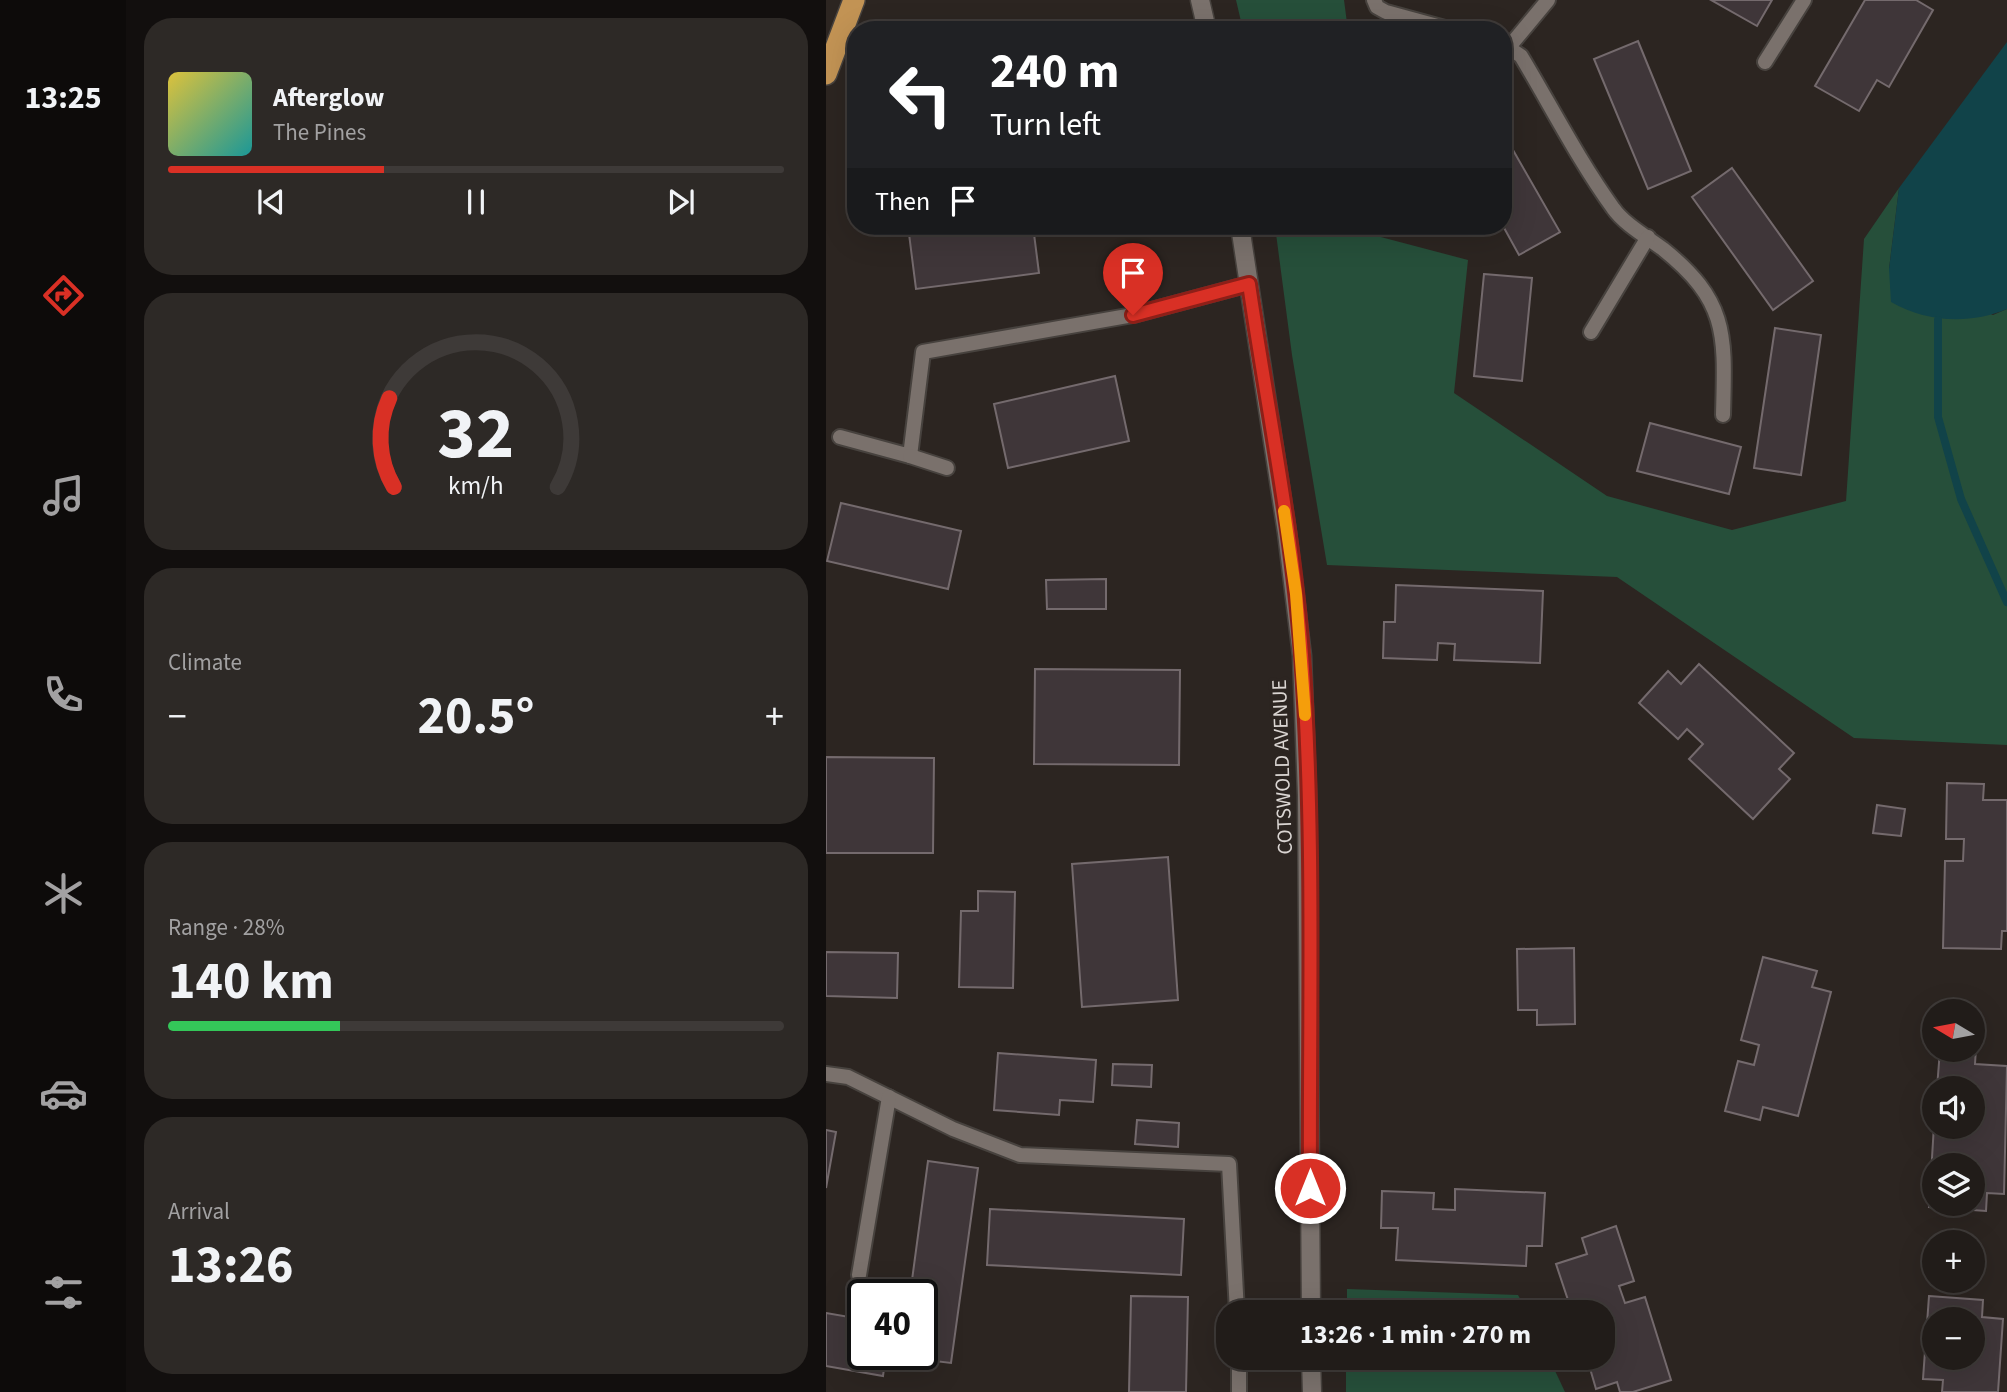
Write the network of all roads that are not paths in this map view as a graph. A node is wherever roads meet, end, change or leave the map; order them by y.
1 (854, 0) edge
2 (1200, 0) edge
3 (1374, 0) edge
4 (1548, 0) edge
5 (1804, 0) edge
6 (1205, 21) edge
7 (1419, 21) edge
8 (1512, 39) edge
9 (1512, 50) edge
10 (1765, 62) dead end
11 (826, 74) edge
12 (1241, 235) edge
13 (1648, 237) junction
14 (1249, 284) junction
15 (1591, 332) dead end
16 (1723, 415) dead end
17 (840, 437) dead end
18 (910, 456) junction
19 (947, 468) dead end
20 (826, 1074) edge
21 (889, 1097) junction
22 (859, 1275) dead end
23 (1236, 1300) edge
24 (1311, 1300) edge
25 (1239, 1370) edge
26 (1311, 1370) edge
27 (1239, 1392) edge
28 (1312, 1392) edge

1 - 11 highway
2 - 6 street
3 - 7 lane
4 - 8 lane
5 - 10 lane
9 - 13 lane
12 - 14 street, COTSWOLD AVENUE
13 - 15 lane
13 - 16 lane
14 - 18 lane
14 - 24 street, COTSWOLD AVENUE
17 - 18 lane
18 - 19 lane
20 - 21 lane
21 - 22 lane
21 - 23 lane
25 - 27 lane
26 - 28 street

